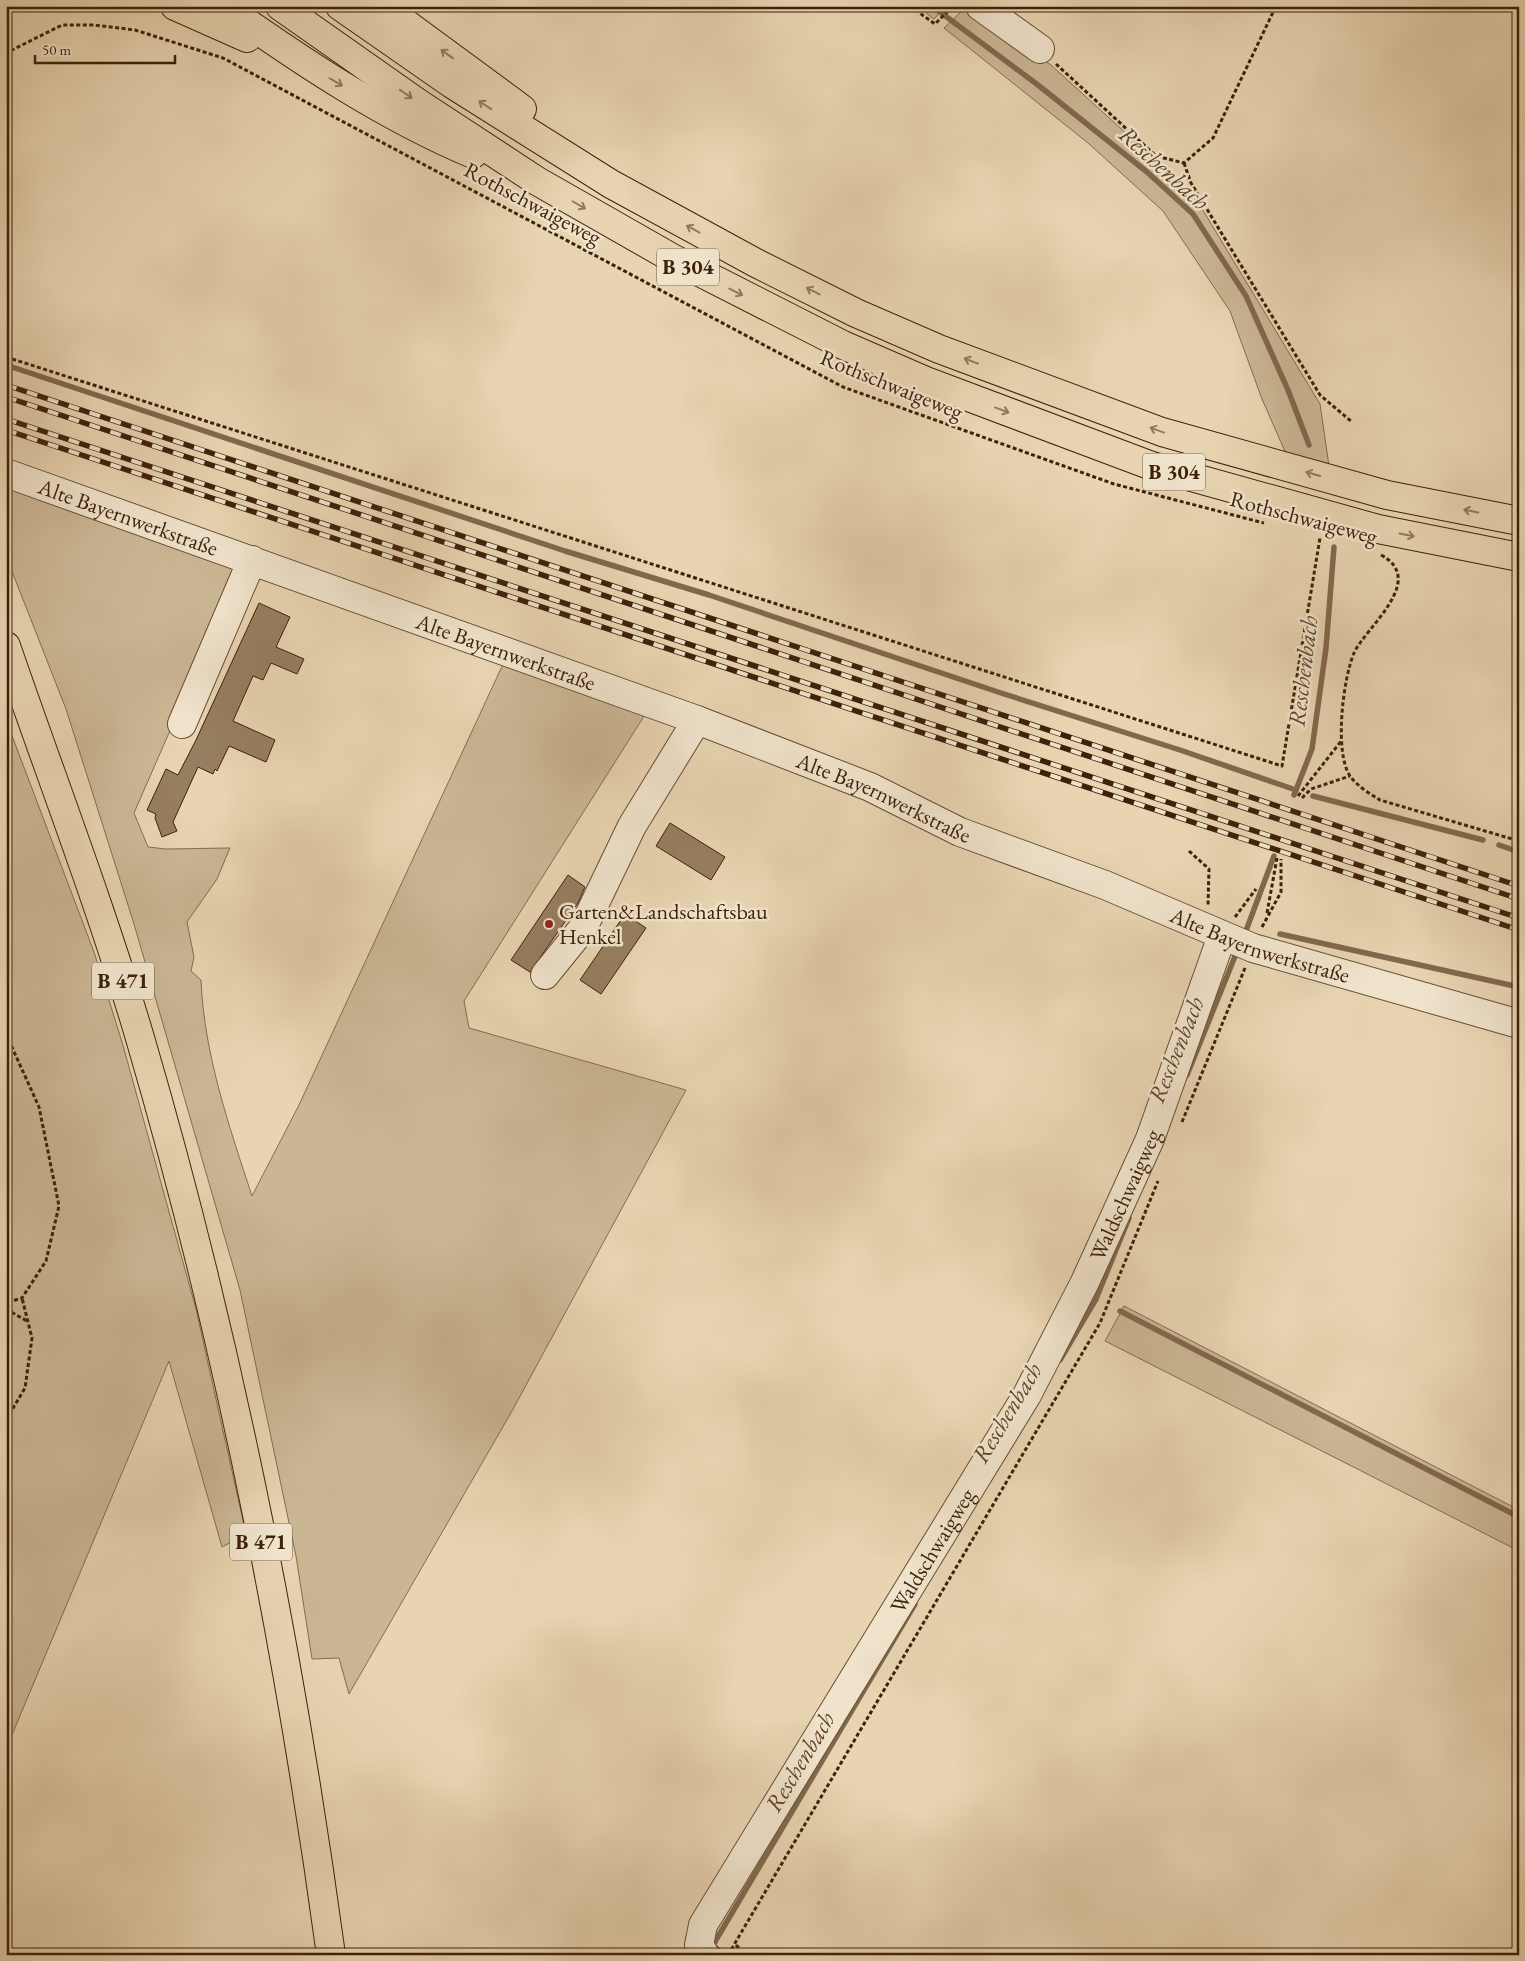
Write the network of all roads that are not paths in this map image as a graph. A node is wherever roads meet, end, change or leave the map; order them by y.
1 (175, 6) edge
2 (223, 6) edge
3 (280, 6) edge
4 (340, 6) edge
5 (382, 6) edge
6 (980, 6) edge
7 (1040, 49) road end
8 (301, 61) junction
9 (555, 150) junction
10 (537, 181) junction
11 (6, 473) edge
12 (1519, 521) edge
13 (1519, 557) edge
14 (252, 560) junction
15 (6, 646) edge
16 (697, 720) junction
17 (182, 724) dead end
18 (1229, 938) junction
19 (545, 975) dead end
20 (1519, 1024) edge
21 (331, 1955) edge
22 (705, 1955) edge

1 - 8 highway
2 - 8 highway
3 -> 10 highway, B 304
9 -> 4 highway, B 304
9 -> 5 highway
6 - 7 street
8 -> 10 highway
12 -> 9 highway, B 304
10 -> 13 highway, B 304
11 - 14 street, Alte Bayernwerkstraße
14 - 16 street, Alte Bayernwerkstraße
14 - 17 street
15 - 21 highway, B 471
16 - 18 street, Alte Bayernwerkstraße
16 - 19 street
18 - 20 street, Alte Bayernwerkstraße
18 - 22 street, Waldschwaigweg

